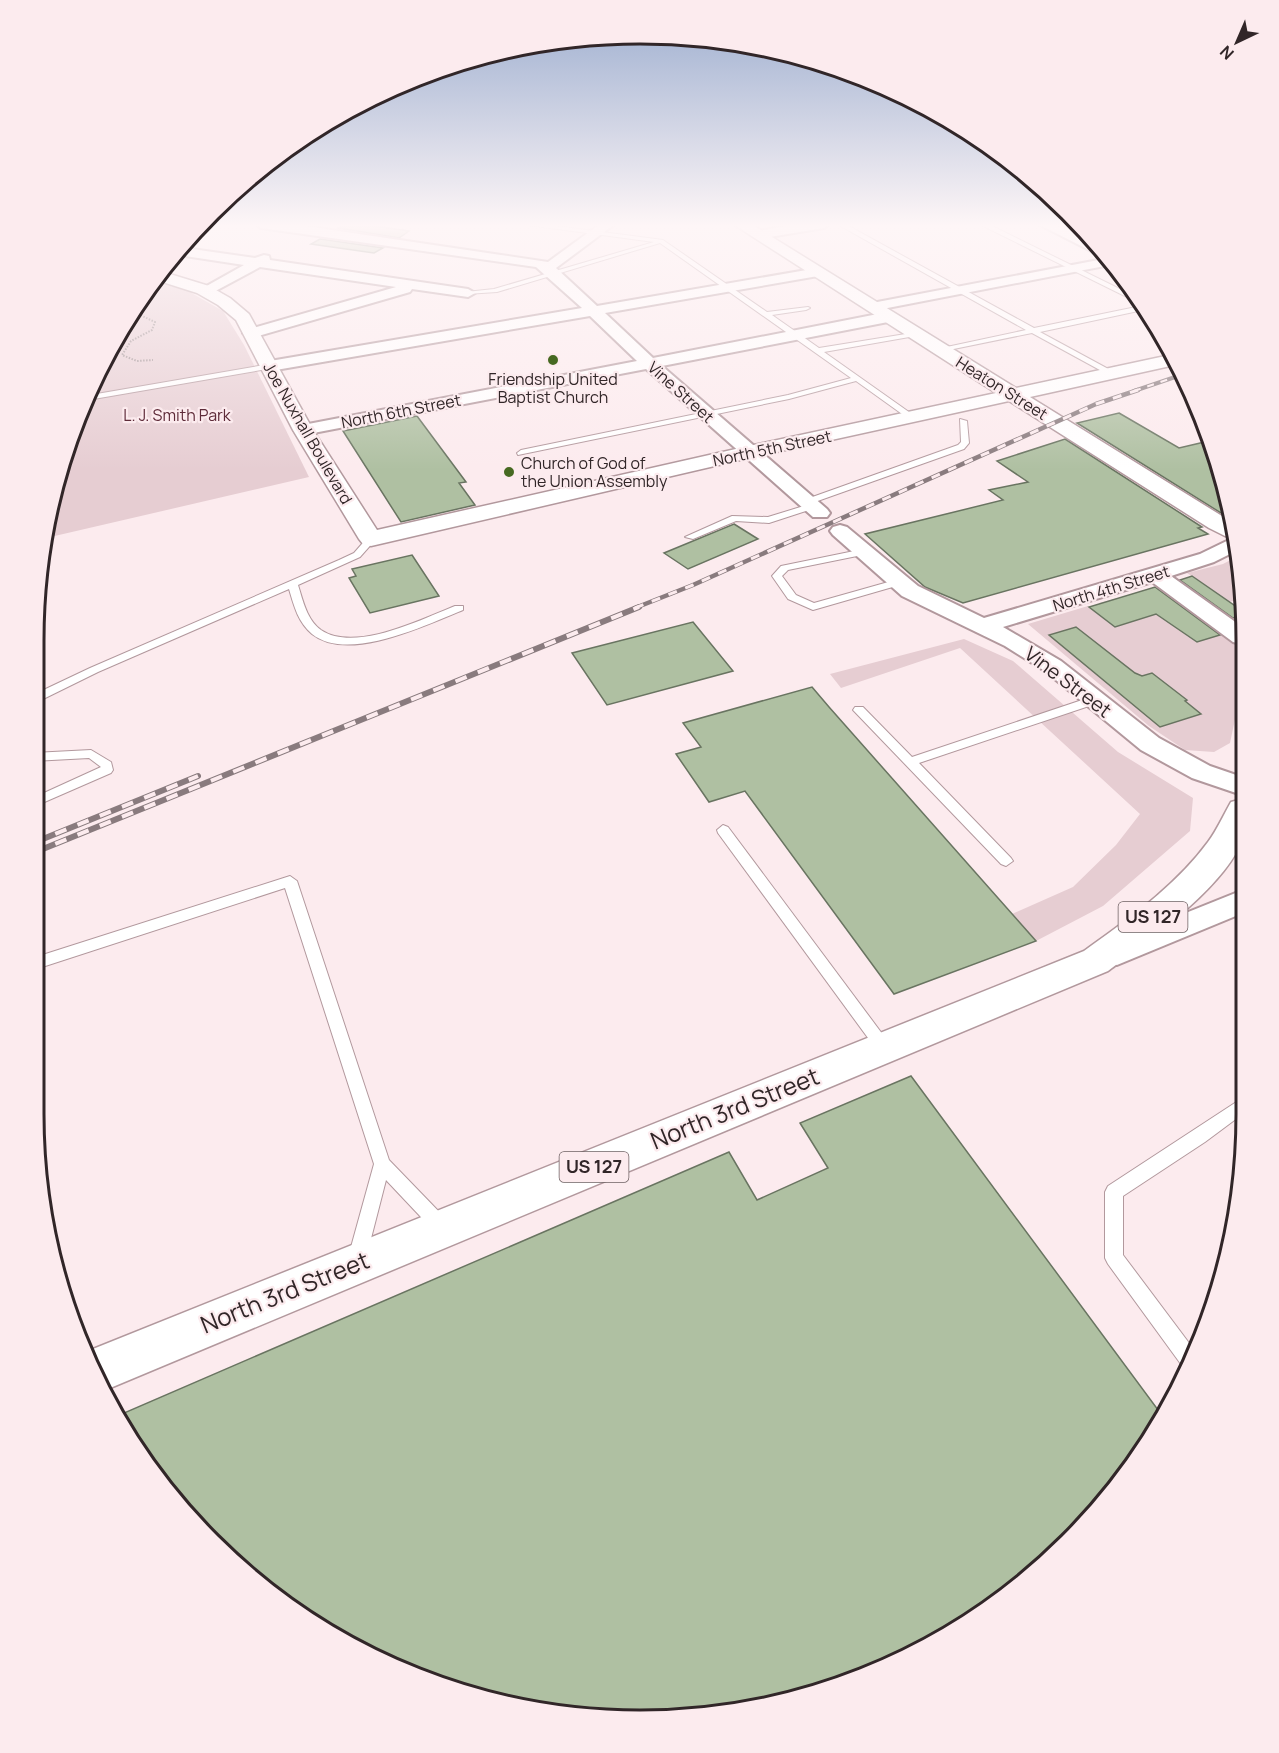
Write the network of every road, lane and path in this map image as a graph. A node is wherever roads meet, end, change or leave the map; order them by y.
1 (232, 306) edge
2 (346, 306) edge
3 (586, 306) edge
4 (615, 306) edge
5 (754, 306) edge
6 (870, 306) edge
7 (902, 306) edge
8 (987, 306) edge
9 (806, 308) dead end
10 (1136, 309) edge
11 (590, 310) junction
12 (880, 312) junction
13 (766, 314) junction
14 (140, 315) edge
15 (1031, 330) junction
16 (251, 333) junction
17 (915, 334) junction
18 (793, 335) junction
19 (942, 350) junction
20 (816, 351) junction
21 (153, 360) dead end
22 (1166, 361) edge
23 (648, 362) junction
24 (270, 366) junction
25 (1109, 373) junction
26 (856, 379) junction
27 (1015, 396) junction
28 (95, 397) edge
29 (707, 415) junction
30 (912, 417) junction
31 (963, 421) dead end
32 (303, 430) junction
33 (749, 452) junction
34 (521, 453) dead end
35 (813, 507) junction
36 (1225, 526) edge
37 (840, 531) dead end
38 (690, 537) dead end
39 (371, 539) junction
40 (1228, 547) edge
41 (864, 552) junction
42 (1155, 574) junction
43 (899, 582) junction
44 (293, 584) junction
45 (459, 608) dead end
46 (983, 626) junction
47 (1236, 633) edge
48 (44, 695) edge
49 (1094, 700) junction
50 (859, 710) dead end
51 (44, 756) edge
52 (910, 762) junction
53 (1236, 784) edge
54 (44, 798) edge
55 (1236, 821) edge
56 (723, 830) dead end
57 (1006, 861) dead end
58 (1236, 904) edge
59 (44, 960) edge
60 (1096, 961) junction
61 (884, 1048) junction
62 (1236, 1110) edge
63 (382, 1164) junction
64 (443, 1229) junction
65 (355, 1265) junction
66 (1185, 1353) edge
67 (101, 1369) edge

1 - 16 main road, Joe Nuxhall Boulevard
2 - 16 street
3 - 11 street, Vine Street
4 - 11 street
5 - 13 lane
6 - 12 main road, Heaton Street
7 - 12 street, North 6th Street
8 - 15 lane
9 - 13 lane
10 - 15 lane
11 - 23 street, Vine Street
11 - 24 street
12 - 17 main road, Heaton Street
12 - 18 street, North 6th Street
13 - 18 lane
14 - 21 path
15 - 19 lane
15 - 25 lane
16 - 24 main road, Joe Nuxhall Boulevard
17 - 19 main road, Heaton Street
17 - 20 lane
18 - 20 lane
18 - 23 street, North 6th Street
19 - 27 main road, Heaton Street
20 - 26 lane
22 - 25 main road, North 5th Street
23 - 29 street, Vine Street
23 - 32 street, North 6th Street
24 - 28 lane
24 - 32 main road, Joe Nuxhall Boulevard
25 - 27 main road, North 5th Street
26 - 29 lane
26 - 30 lane
27 - 30 main road, North 5th Street
27 - 36 main road, Heaton Street
29 - 33 street, Vine Street
29 - 34 lane
30 - 33 main road, North 5th Street
31 - 35 lane
32 - 39 main road, Joe Nuxhall Boulevard
33 - 35 street, Vine Street
33 - 39 main road, North 5th Street
35 - 38 lane
37 - 41 street, Vine Street
39 - 44 lane
40 - 42 street, North 4th Street
41 - 43 street, Vine Street
41 - 43 lane
42 - 46 street, North 4th Street
42 - 47 street
43 - 46 street, Vine Street
44 - 45 lane
44 - 48 lane
46 - 49 street, Vine Street
49 - 52 lane
49 - 53 street, Vine Street
50 - 52 lane
51 - 54 lane
52 - 57 lane
55 - 60 main road, US 127
56 - 61 lane
58 - 60 street, North 3rd Street
59 - 63 lane
60 - 61 main road, North 3rd Street / US 127
61 - 64 main road, North 3rd Street / US 127
62 - 66 lane
63 - 64 lane
63 - 65 lane
64 - 65 main road, North 3rd Street / US 127
65 - 67 main road, North 3rd Street / US 127

